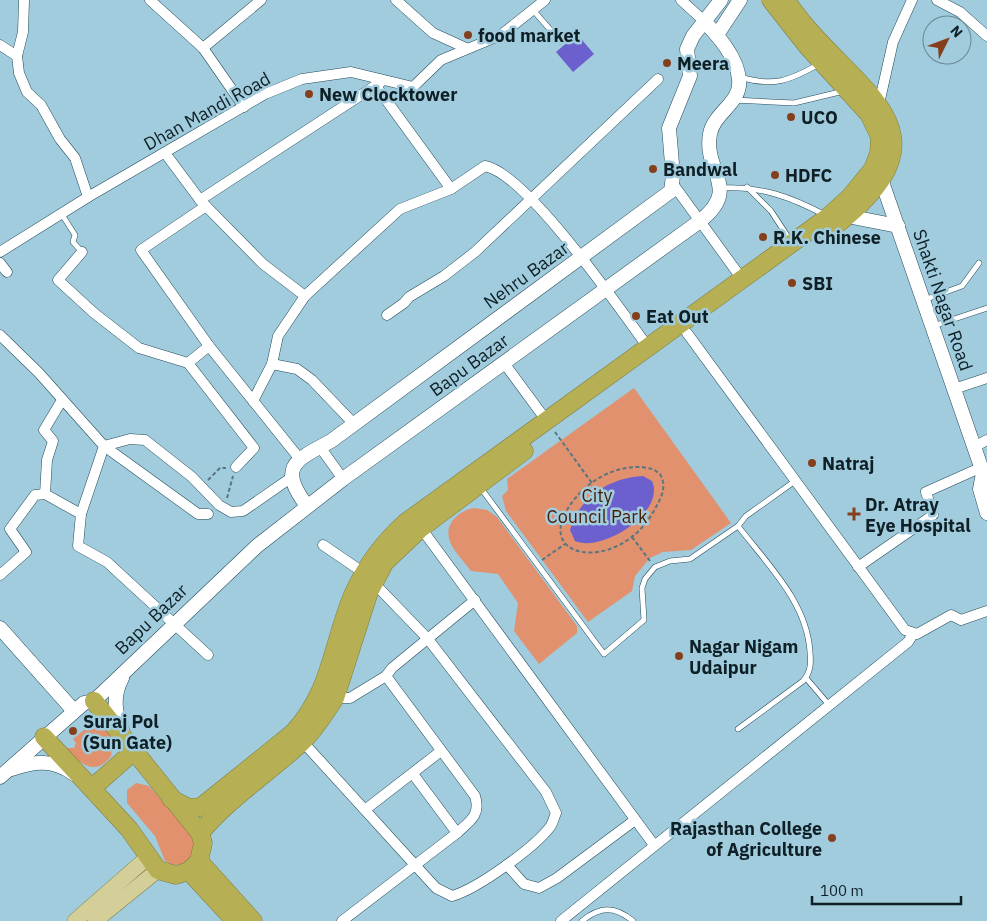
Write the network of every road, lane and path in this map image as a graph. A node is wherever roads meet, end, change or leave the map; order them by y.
1 (24, 0) edge
2 (150, 0) edge
3 (262, 0) edge
4 (396, 0) edge
5 (544, 0) edge
6 (681, 0) edge
7 (740, 0) edge
8 (771, 0) edge
9 (786, 0) edge
10 (912, 0) edge
11 (936, 0) edge
12 (720, 1) edge
13 (533, 9) junction
14 (704, 21) junction
15 (717, 35) junction
16 (987, 36) edge
17 (560, 41) dead end
18 (0, 45) edge
19 (203, 48) junction
20 (466, 48) junction
21 (17, 56) junction
22 (821, 62) junction
23 (739, 76) junction
24 (386, 79) junction
25 (658, 79) dead end
26 (376, 86) junction
27 (847, 90) junction
28 (733, 100) junction
29 (879, 104) junction
30 (244, 108) junction
31 (165, 153) junction
32 (881, 179) junction
33 (673, 184) junction
34 (720, 188) junction
35 (747, 188) junction
36 (451, 189) junction
37 (88, 197) junction
38 (532, 200) junction
39 (203, 203) junction
40 (61, 214) junction
41 (847, 216) junction
42 (828, 217) junction
43 (700, 221) junction
44 (898, 226) junction
45 (792, 243) junction
46 (0, 252) edge
47 (82, 252) joint
48 (581, 258) junction
49 (0, 262) edge
50 (979, 263) dead end
51 (7, 272) dead end
52 (742, 279) junction
53 (605, 290) junction
54 (305, 296) junction
55 (924, 301) junction
56 (987, 308) edge
57 (387, 316) dead end
58 (932, 326) junction
59 (687, 333) junction
60 (0, 335) edge
61 (209, 346) junction
62 (648, 347) junction
63 (188, 363) junction
64 (504, 363) junction
65 (272, 364) junction
66 (987, 378) edge
67 (954, 389) junction
68 (62, 400) junction
69 (253, 400) junction
70 (354, 424) junction
71 (549, 425) junction
72 (981, 444) edge
73 (104, 446) junction
74 (320, 447) junction
75 (299, 458) junction
76 (236, 467) junction
77 (984, 474) edge
78 (292, 477) junction
79 (343, 479) junction
80 (795, 481) junction
81 (592, 482) junction
82 (479, 485) junction
83 (202, 487) junction
84 (45, 494) junction
85 (307, 506) junction
86 (224, 508) junction
87 (987, 513) edge
88 (81, 514) junction
89 (208, 514) dead end
90 (738, 526) junction
91 (421, 528) junction
92 (632, 537) junction
93 (565, 544) junction
94 (324, 545) dead end
95 (537, 564) junction
96 (655, 567) junction
97 (858, 567) junction
98 (0, 575) edge
99 (369, 578) junction
100 (474, 600) junction
101 (987, 611) edge
102 (173, 624) junction
103 (0, 628) edge
104 (913, 634) junction
105 (428, 639) junction
106 (208, 655) dead end
107 (128, 668) junction
108 (386, 676) junction
109 (806, 678) junction
110 (335, 698) junction
111 (94, 701) junction
112 (829, 705) junction
113 (74, 711) junction
114 (738, 729) dead end
115 (44, 737) junction
116 (302, 741) junction
117 (441, 751) junction
118 (133, 752) junction
119 (4, 774) edge
120 (413, 774) junction
121 (92, 788) junction
122 (171, 799) junction
123 (366, 810) junction
124 (635, 820) junction
125 (200, 833) junction
126 (457, 833) junction
127 (654, 845) junction
128 (153, 864) junction
129 (507, 865) junction
130 (194, 866) junction
131 (416, 866) junction
132 (75, 921) edge
133 (95, 921) edge
134 (235, 921) edge
135 (253, 921) edge
136 (342, 921) edge
137 (561, 921) edge
138 (582, 921) edge
139 (634, 921) edge

1 - 21 street
2 - 19 street
3 - 19 street
4 - 20 street
5 - 13 street
6 - 14 street
7 - 15 main road
8 - 22 highway
9 - 29 highway
10 - 29 street
11 - 16 street
12 - 14 main road
13 - 17 lane
13 - 20 street
14 - 15 main road
14 - 33 main road
15 - 23 main road
18 - 21 street
19 - 30 street
20 - 24 street, Dhan Mandi Road
21 - 37 street
22 - 23 lane
22 - 27 highway
23 - 28 main road
24 - 26 street
24 - 30 street, Dhan Mandi Road
25 - 38 street
26 - 36 street
26 - 39 street
27 - 28 lane
27 - 42 highway
28 - 34 main road
29 - 32 highway
30 - 31 street, Dhan Mandi Road
31 - 37 street, Dhan Mandi Road
31 - 39 street
32 - 41 highway
32 - 44 main road, Shakti Nagar Road
33 - 43 street
33 - 48 main road, Nehru Bazar
34 - 35 lane
34 - 43 main road, Bapu Bazar
35 - 42 lane
35 - 45 lane
36 - 38 street
36 - 54 street
37 - 40 street, Dhan Mandi Road
38 - 48 street
38 - 57 street
39 - 54 street
39 - 61 street
40 - 46 street, Dhan Mandi Road
40 - 47 lane
41 - 44 main road, Shakti Nagar Road
41 - 59 highway
42 - 45 highway
43 - 52 street
43 - 53 main road, Bapu Bazar
44 - 55 main road, Shakti Nagar Road
45 - 52 highway
47 - 63 street
48 - 53 street
48 - 70 main road, Nehru Bazar
49 - 51 street
50 - 55 lane
52 - 62 highway
53 - 62 street
53 - 64 main road, Bapu Bazar
54 - 65 street
55 - 58 main road, Shakti Nagar Road
56 - 58 lane
58 - 67 main road, Shakti Nagar Road
59 - 71 highway
59 - 80 street
60 - 68 street
61 - 63 street
61 - 69 street
62 - 71 highway
63 - 76 street
64 - 71 street
64 - 79 main road, Bapu Bazar
65 - 69 street
65 - 70 street
66 - 67 street
67 - 72 main road, Shakti Nagar Road
68 - 73 street
68 - 84 street
69 - 75 street
70 - 74 main road, Nehru Bazar
71 - 81 path
71 - 82 highway
71 - 99 highway
72 - 77 main road, Shakti Nagar Road
73 - 83 street
73 - 88 street
73 - 89 street
74 - 75 main road, Nehru Bazar
74 - 79 street
75 - 78 main road
76 - 83 path
76 - 86 path
77 - 87 main road, Shakti Nagar Road
77 - 97 street
78 - 85 main road
78 - 86 street
79 - 85 main road, Bapu Bazar
80 - 90 lane
80 - 97 street
81 - 92 path
81 - 93 path
82 - 91 highway
82 - 95 lane
83 - 86 street
84 - 88 street
84 - 98 street
85 - 102 main road, Bapu Bazar
88 - 102 street
90 - 96 lane
90 - 109 lane
91 - 99 highway
91 - 100 street
92 - 93 path
92 - 96 path
93 - 95 path
94 - 99 street
95 - 96 lane
97 - 104 street
99 - 105 street
99 - 110 highway
99 - 122 highway
100 - 105 street
100 - 124 street
101 - 104 street
102 - 106 street
102 - 107 main road, Bapu Bazar
103 - 113 main road
104 - 112 street
105 - 108 street
105 - 129 street
107 - 111 main road, Bapu Bazar
107 - 118 main road
108 - 110 street
108 - 117 street
109 - 112 lane
109 - 114 lane
110 - 116 highway
111 - 113 main road, Bapu Bazar
111 - 118 highway
112 - 127 street
113 - 115 main road, Bapu Bazar
115 - 119 main road, Bapu Bazar
115 - 121 highway
116 - 123 street
116 - 125 highway
117 - 120 street
117 - 126 street
118 - 121 highway
118 - 122 highway
119 - 121 main road
120 - 123 street
120 - 126 street
121 - 128 highway
122 - 125 highway
123 - 131 street
124 - 127 street
124 - 129 street
125 - 130 highway
126 - 131 street
127 - 137 street
128 - 130 highway
128 - 132 main road
128 - 133 main road
129 - 131 street
130 - 134 highway
130 - 135 highway
131 - 136 street
138 - 139 lane

